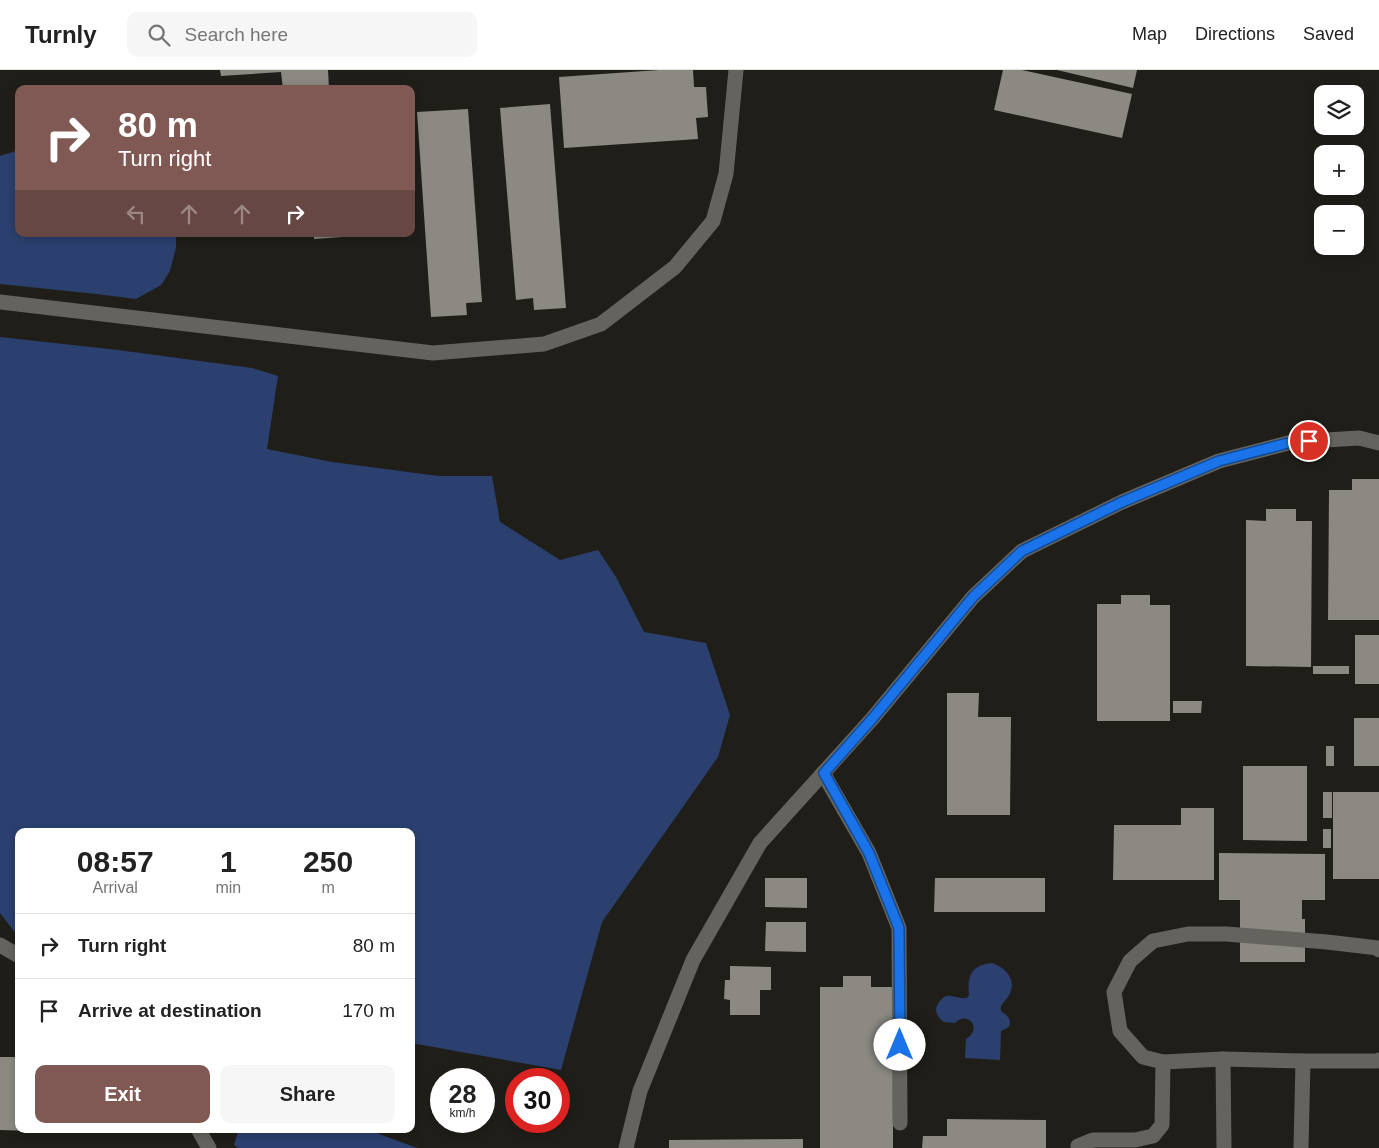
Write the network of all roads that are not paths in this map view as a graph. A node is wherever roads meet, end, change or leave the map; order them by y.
1 (736, 70) edge
2 (0, 302) edge
3 (1379, 443) edge
4 (824, 773) junction
5 (0, 945) edge
6 (1379, 950) edge
7 (15, 954) edge
8 (1222, 1059) junction
9 (1379, 1060) edge
10 (1303, 1061) junction
11 (1163, 1062) junction
12 (900, 1122) dead end
13 (200, 1133) edge
14 (209, 1148) edge
15 (626, 1148) edge
16 (1078, 1148) edge
17 (1224, 1148) edge
18 (1301, 1148) edge

1 - 2 street
3 - 4 street
4 - 12 street
4 - 15 street
5 - 7 street
6 - 11 street
8 - 10 street
8 - 11 street
8 - 17 street
9 - 10 street
10 - 18 street
11 - 16 street
13 - 14 street

